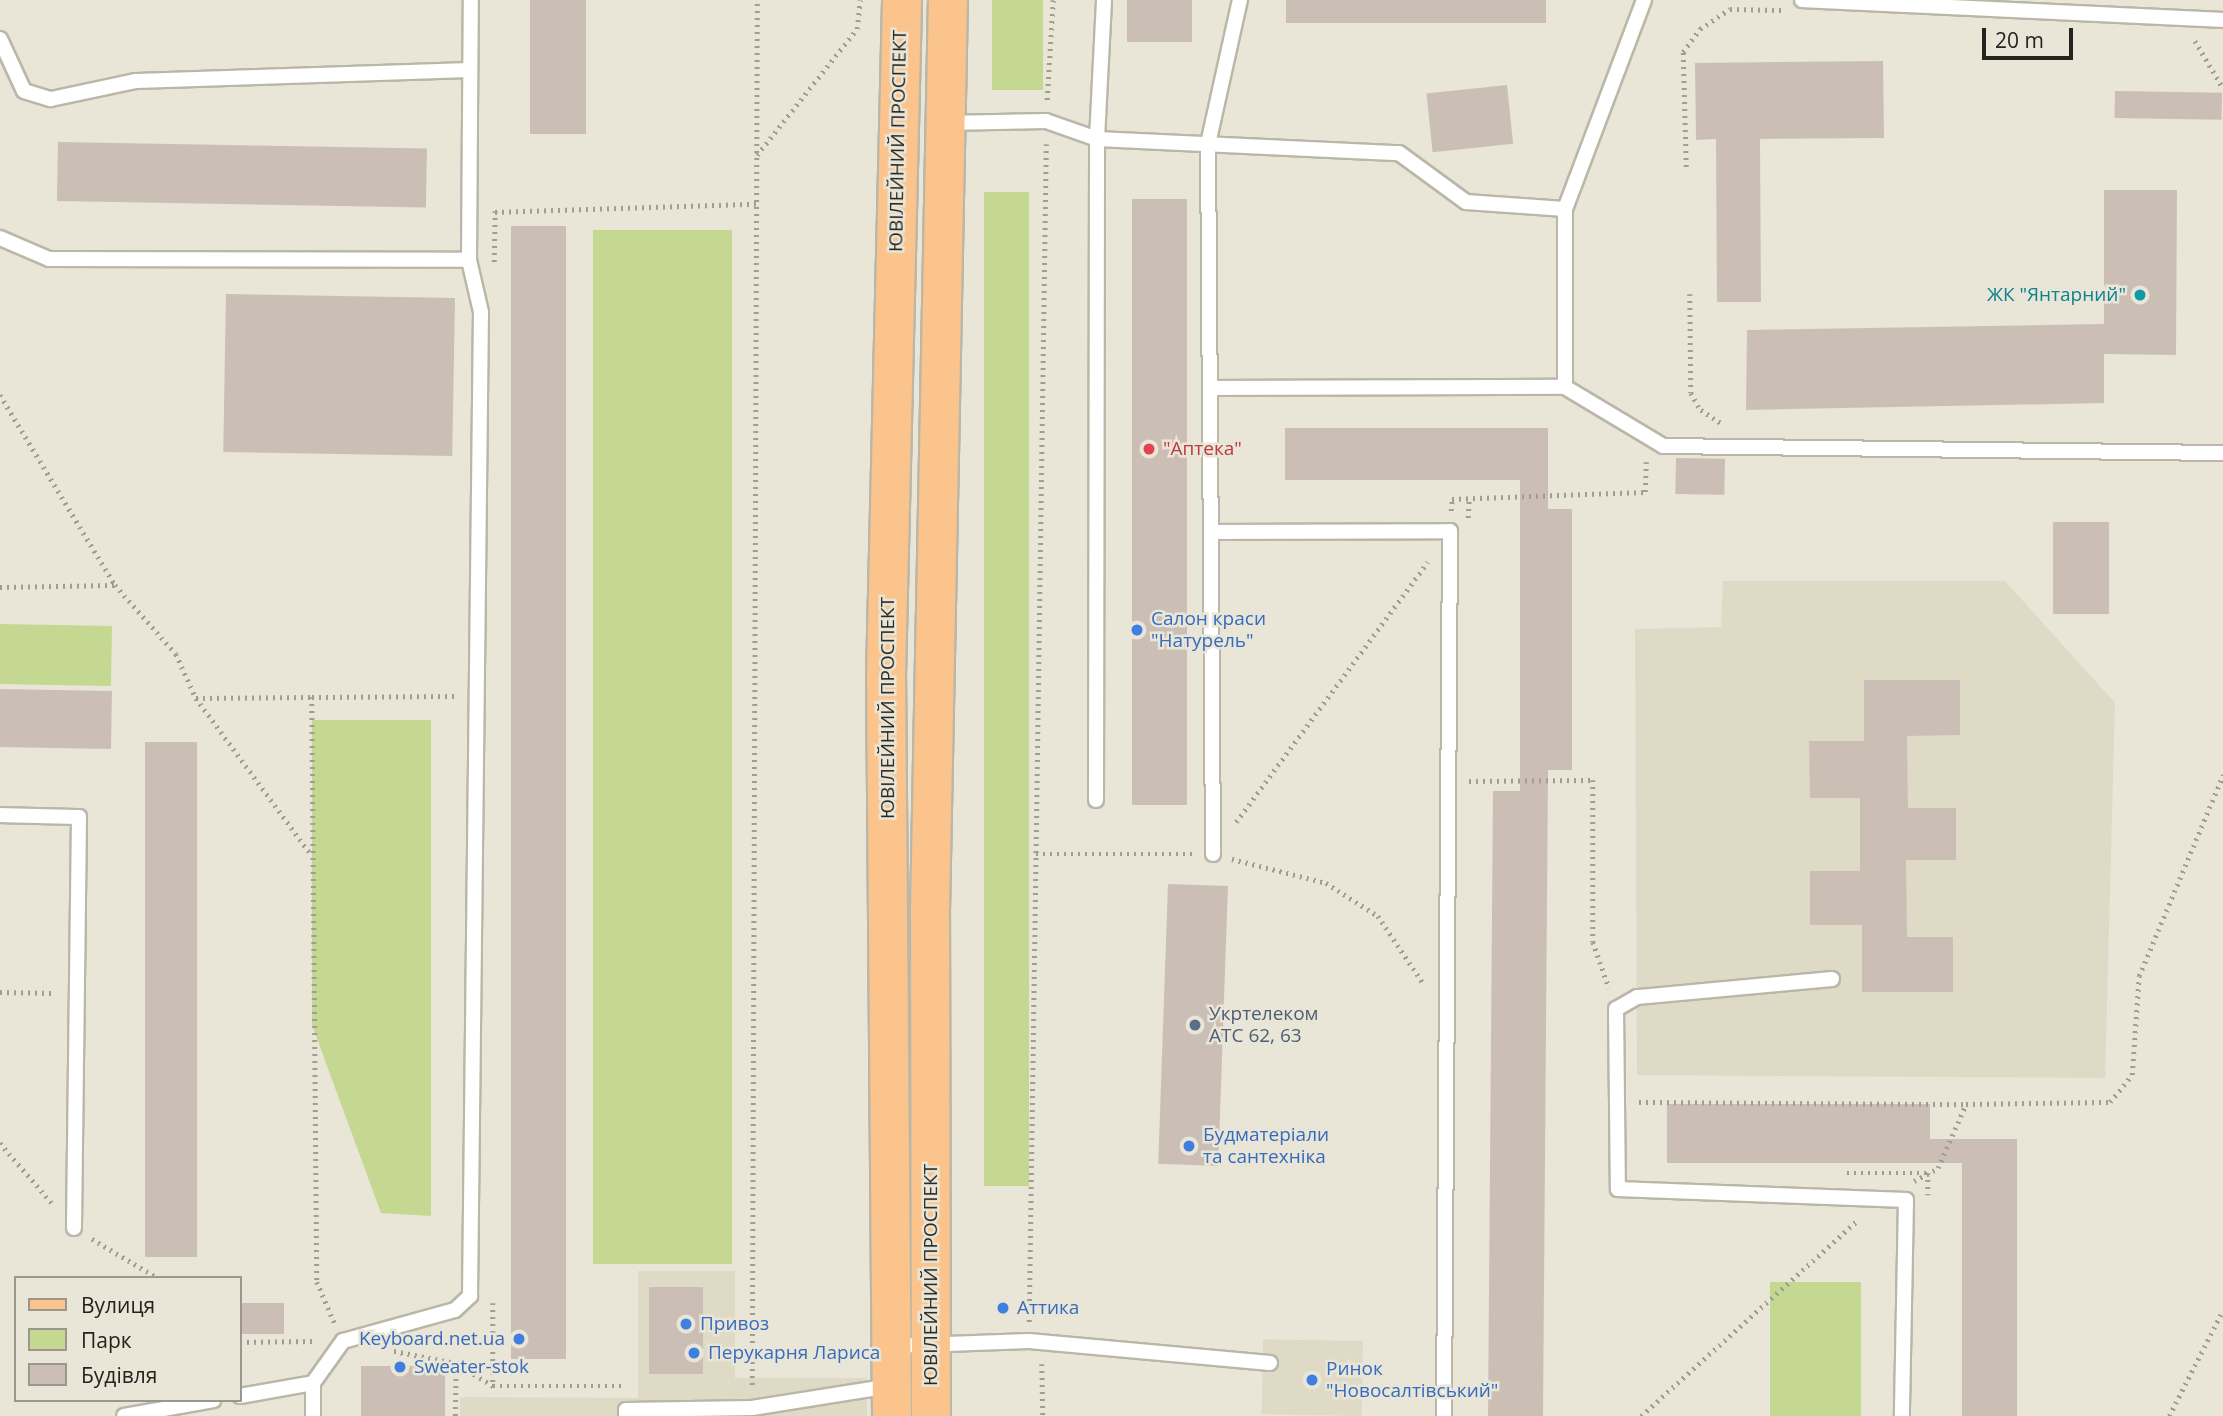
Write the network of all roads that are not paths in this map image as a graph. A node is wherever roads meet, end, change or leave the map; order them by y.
1 (471, 0) edge
2 (902, 0) edge
3 (948, 0) edge
4 (1104, 0) edge
5 (1240, 0) edge
6 (1644, 0) edge
7 (1799, 5) edge
8 (2223, 20) edge
9 (0, 39) edge
10 (470, 70) junction
11 (946, 123) junction
12 (1097, 139) junction
13 (1209, 145) junction
14 (1565, 209) junction
15 (0, 238) edge
16 (469, 260) junction
17 (895, 333) junction
18 (940, 333) junction
19 (1565, 387) junction
20 (1212, 388) junction
21 (2223, 453) edge
22 (1214, 532) junction
23 (1096, 800) dead end
24 (0, 815) edge
25 (1213, 854) road end
26 (1832, 979) dead end
27 (74, 1228) road end
28 (930, 1345) junction
29 (892, 1346) junction
30 (1270, 1363) dead end
31 (313, 1383) junction
32 (242, 1396) edge
33 (892, 1401) edge
34 (203, 1402) edge
35 (752, 1412) edge
36 (124, 1416) edge
37 (313, 1416) edge
38 (626, 1416) edge
39 (932, 1416) edge
40 (1444, 1416) edge
41 (1902, 1416) edge

1 - 10 lane
2 - 17 main road, ЮВІЛЕЙНИЙ ПРОСПЕКТ
3 - 11 main road, ЮВІЛЕЙНИЙ ПРОСПЕКТ
4 - 12 lane
5 - 13 lane
6 - 14 lane
7 - 8 lane
9 - 10 lane
10 - 16 lane
11 - 12 lane
11 - 18 main road, ЮВІЛЕЙНИЙ ПРОСПЕКТ
12 - 13 lane
12 - 23 lane
13 - 14 lane
13 - 20 lane
14 - 19 lane
15 - 16 lane
16 - 31 lane
17 - 18 main road
17 - 29 main road, ЮВІЛЕЙНИЙ ПРОСПЕКТ
18 - 28 main road, ЮВІЛЕЙНИЙ ПРОСПЕКТ
19 - 20 lane
19 - 21 lane
20 - 22 lane
22 - 25 lane
22 - 40 lane
24 - 27 lane
26 - 41 lane
28 - 29 lane
28 - 30 lane
28 - 39 main road, ЮВІЛЕЙНИЙ ПРОСПЕКТ
29 - 33 main road, ЮВІЛЕЙНИЙ ПРОСПЕКТ
31 - 32 lane
31 - 37 lane
33 - 35 lane
34 - 36 lane
35 - 38 lane

